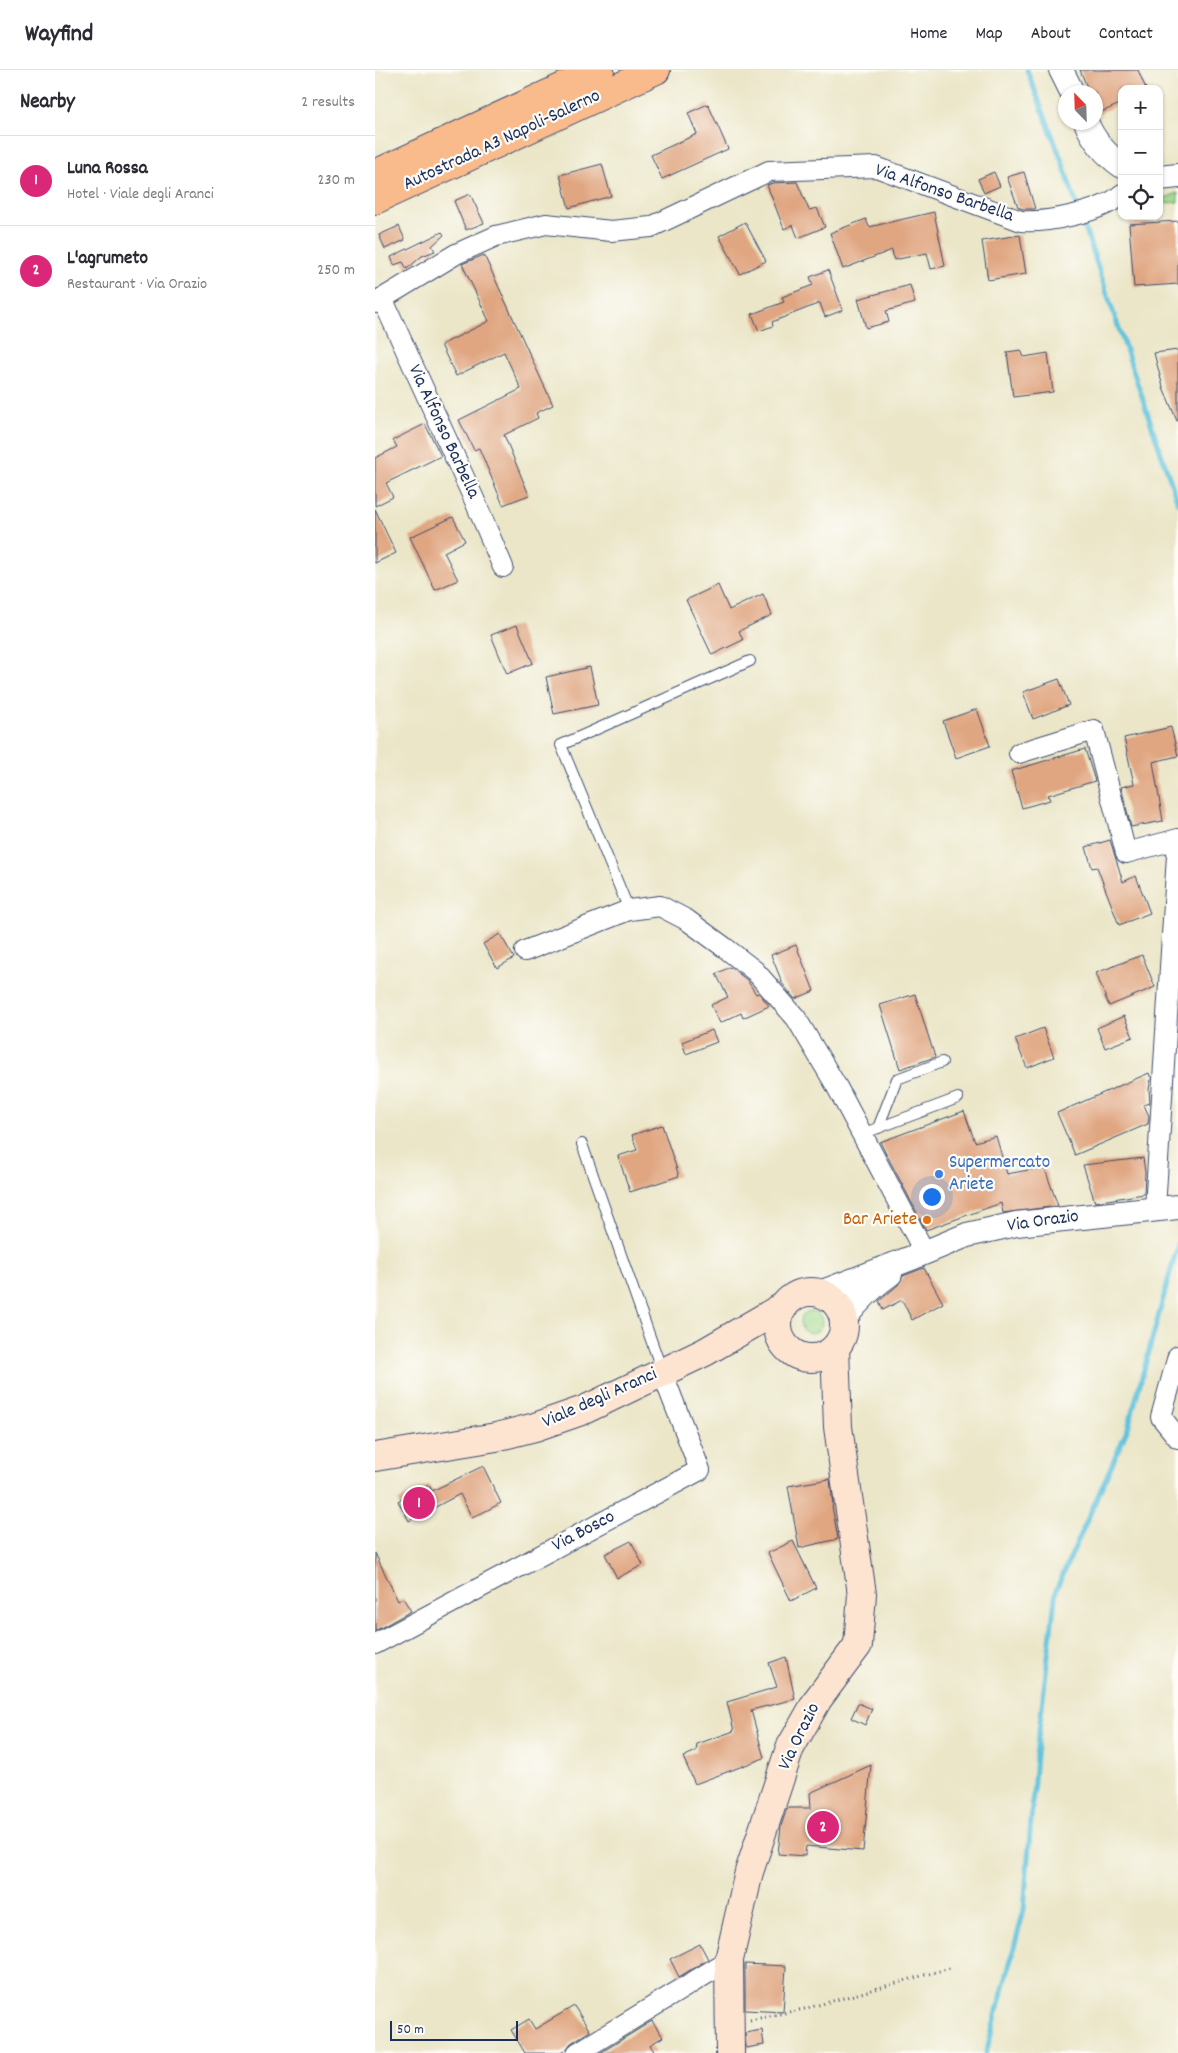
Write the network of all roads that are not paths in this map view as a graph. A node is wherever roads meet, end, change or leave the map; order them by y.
1 (600, 70) edge
2 (656, 70) edge
3 (1061, 70) edge
4 (1068, 85) edge
5 (1089, 130) edge
6 (1118, 163) edge
7 (375, 174) edge
8 (1178, 176) edge
9 (1163, 178) edge
10 (375, 200) edge
11 (1113, 200) edge
12 (379, 301) edge
13 (503, 567) dead end
14 (750, 661) dead end
15 (1019, 753) dead end
16 (629, 910) junction
17 (525, 951) dead end
18 (942, 1062) dead end
19 (958, 1098) dead end
20 (870, 1131) junction
21 (582, 1144) dead end
22 (1166, 1208) edge
23 (919, 1255) junction
24 (820, 1292) junction
25 (784, 1306) junction
26 (844, 1319) junction
27 (835, 1348) junction
28 (797, 1351) junction
29 (705, 1352) junction
30 (1178, 1356) edge
31 (662, 1372) junction
32 (839, 1427) junction
33 (1178, 1438) edge
34 (375, 1457) edge
35 (375, 1644) edge
36 (729, 1960) junction
37 (577, 2053) edge
38 (730, 2053) edge

1 - 7 highway, Autostrada A3 Napoli-Salerno
2 - 10 highway, Autostrada A3 Napoli-Salerno
3 - 4 street
5 - 6 street
8 - 9 street
11 - 12 street, Via Alfonso Barbella
12 - 13 street, Via Alfonso Barbella
14 - 16 lane
15 - 22 street
16 - 17 street
16 - 20 street
18 - 20 lane
19 - 20 lane
20 - 23 street
21 - 31 lane
22 - 23 street, Via Orazio
23 - 24 street
23 - 26 street
24 - 25 main road
24 - 26 main road
25 - 28 main road
25 - 29 main road
26 - 27 main road
27 - 28 main road
27 - 32 main road
28 - 29 main road
28 - 32 main road
29 - 31 main road, Viale degli Aranci
30 - 33 street
31 - 34 main road, Viale degli Aranci
31 - 35 street, Via Bosco
32 - 36 main road, Via Orazio
36 - 37 street
36 - 38 main road, Via Orazio

